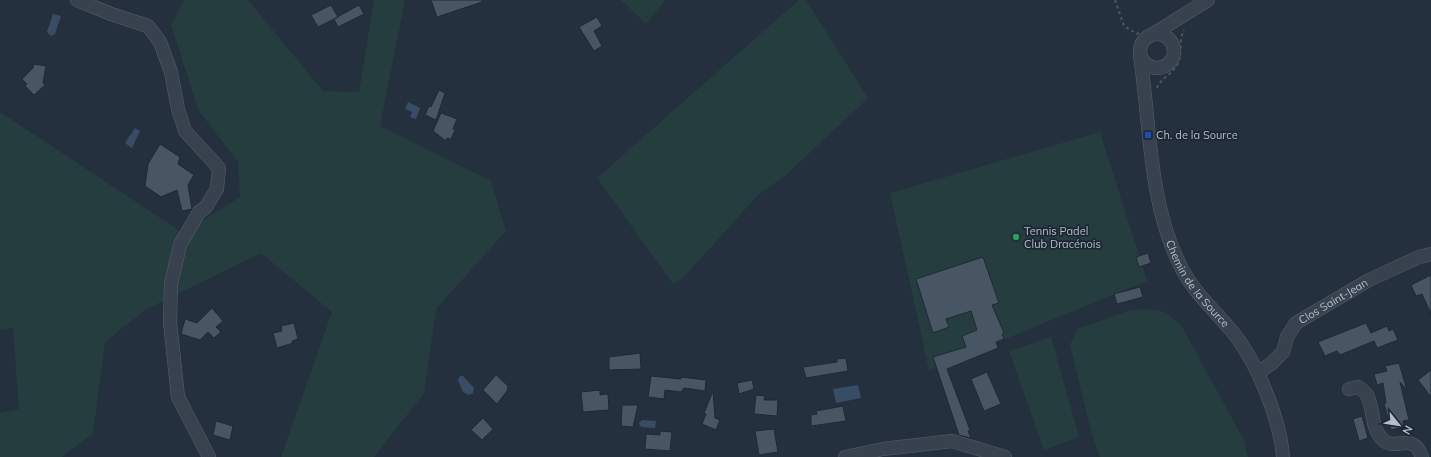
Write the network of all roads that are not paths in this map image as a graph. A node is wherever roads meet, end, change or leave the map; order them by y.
1 (77, 0) edge
2 (1208, 0) edge
3 (1184, 21) junction
4 (1148, 32) junction
5 (1172, 43) junction
6 (1140, 56) junction
7 (1161, 68) junction
8 (1151, 95) junction
9 (1431, 254) edge
10 (1258, 373) junction
11 (1349, 389) dead end
12 (209, 457) edge
13 (845, 457) edge
14 (1005, 457) edge
15 (1283, 457) edge
16 (1422, 457) edge

1 - 12 street
2 - 3 street
3 - 4 street
3 - 5 street
4 - 5 street
4 - 6 street
5 - 7 street
6 - 7 street
6 - 8 street, Chemin de la Source
7 - 8 street, Chemin de la Source
8 - 10 street, Chemin de la Source
9 - 10 street, Clos Saint-Jean
10 - 15 street, Chemin de la Source
11 - 16 street
13 - 14 street

